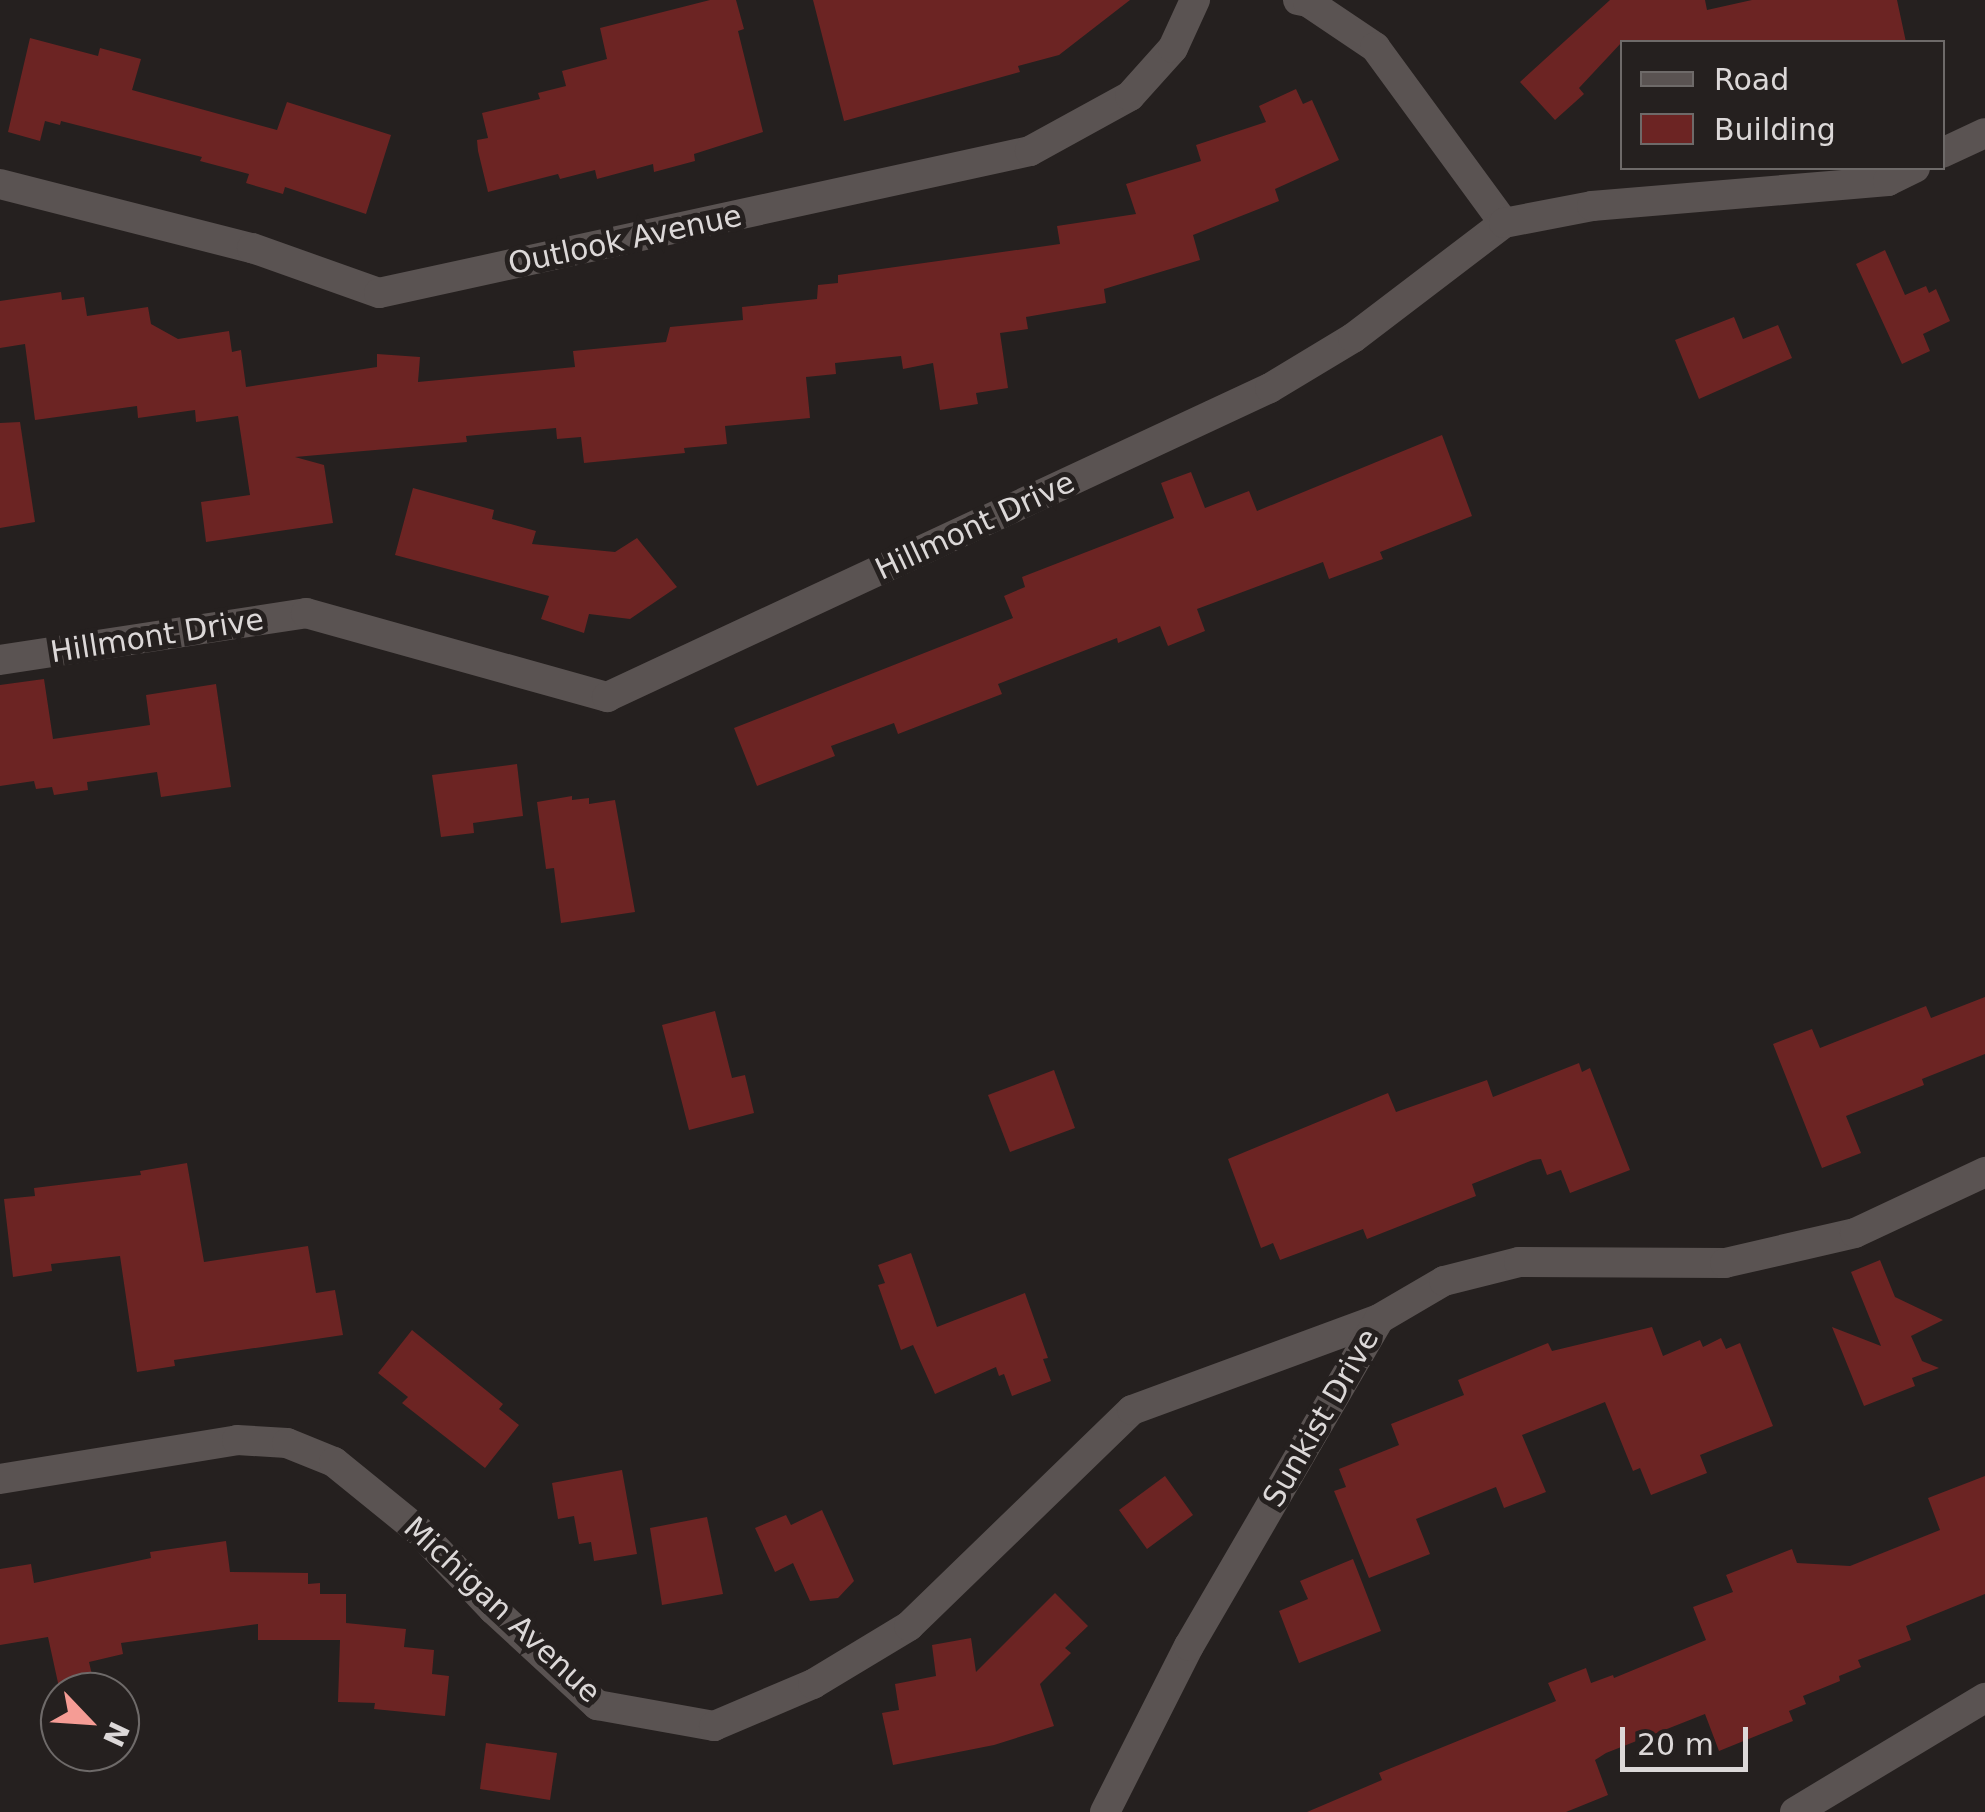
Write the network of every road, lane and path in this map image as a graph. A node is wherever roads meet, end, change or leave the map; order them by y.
1 (1196, 0) edge
2 (1298, 0) edge
3 (1985, 133) edge
4 (1945, 153) edge
5 (1910, 170) edge
6 (0, 184) edge
7 (1504, 223) junction
8 (0, 660) edge
9 (1985, 1172) edge
10 (1379, 1319) junction
11 (0, 1479) edge
12 (1985, 1698) edge
13 (1104, 1812) edge
14 (1795, 1812) edge

1 - 6 street, Outlook Avenue
2 - 7 street
3 - 4 street
5 - 7 street, Hillmont Drive
7 - 8 street, Hillmont Drive
9 - 10 street, Sunkist Drive
10 - 11 street, Michigan Avenue
10 - 13 street, Sunkist Drive
12 - 14 street

